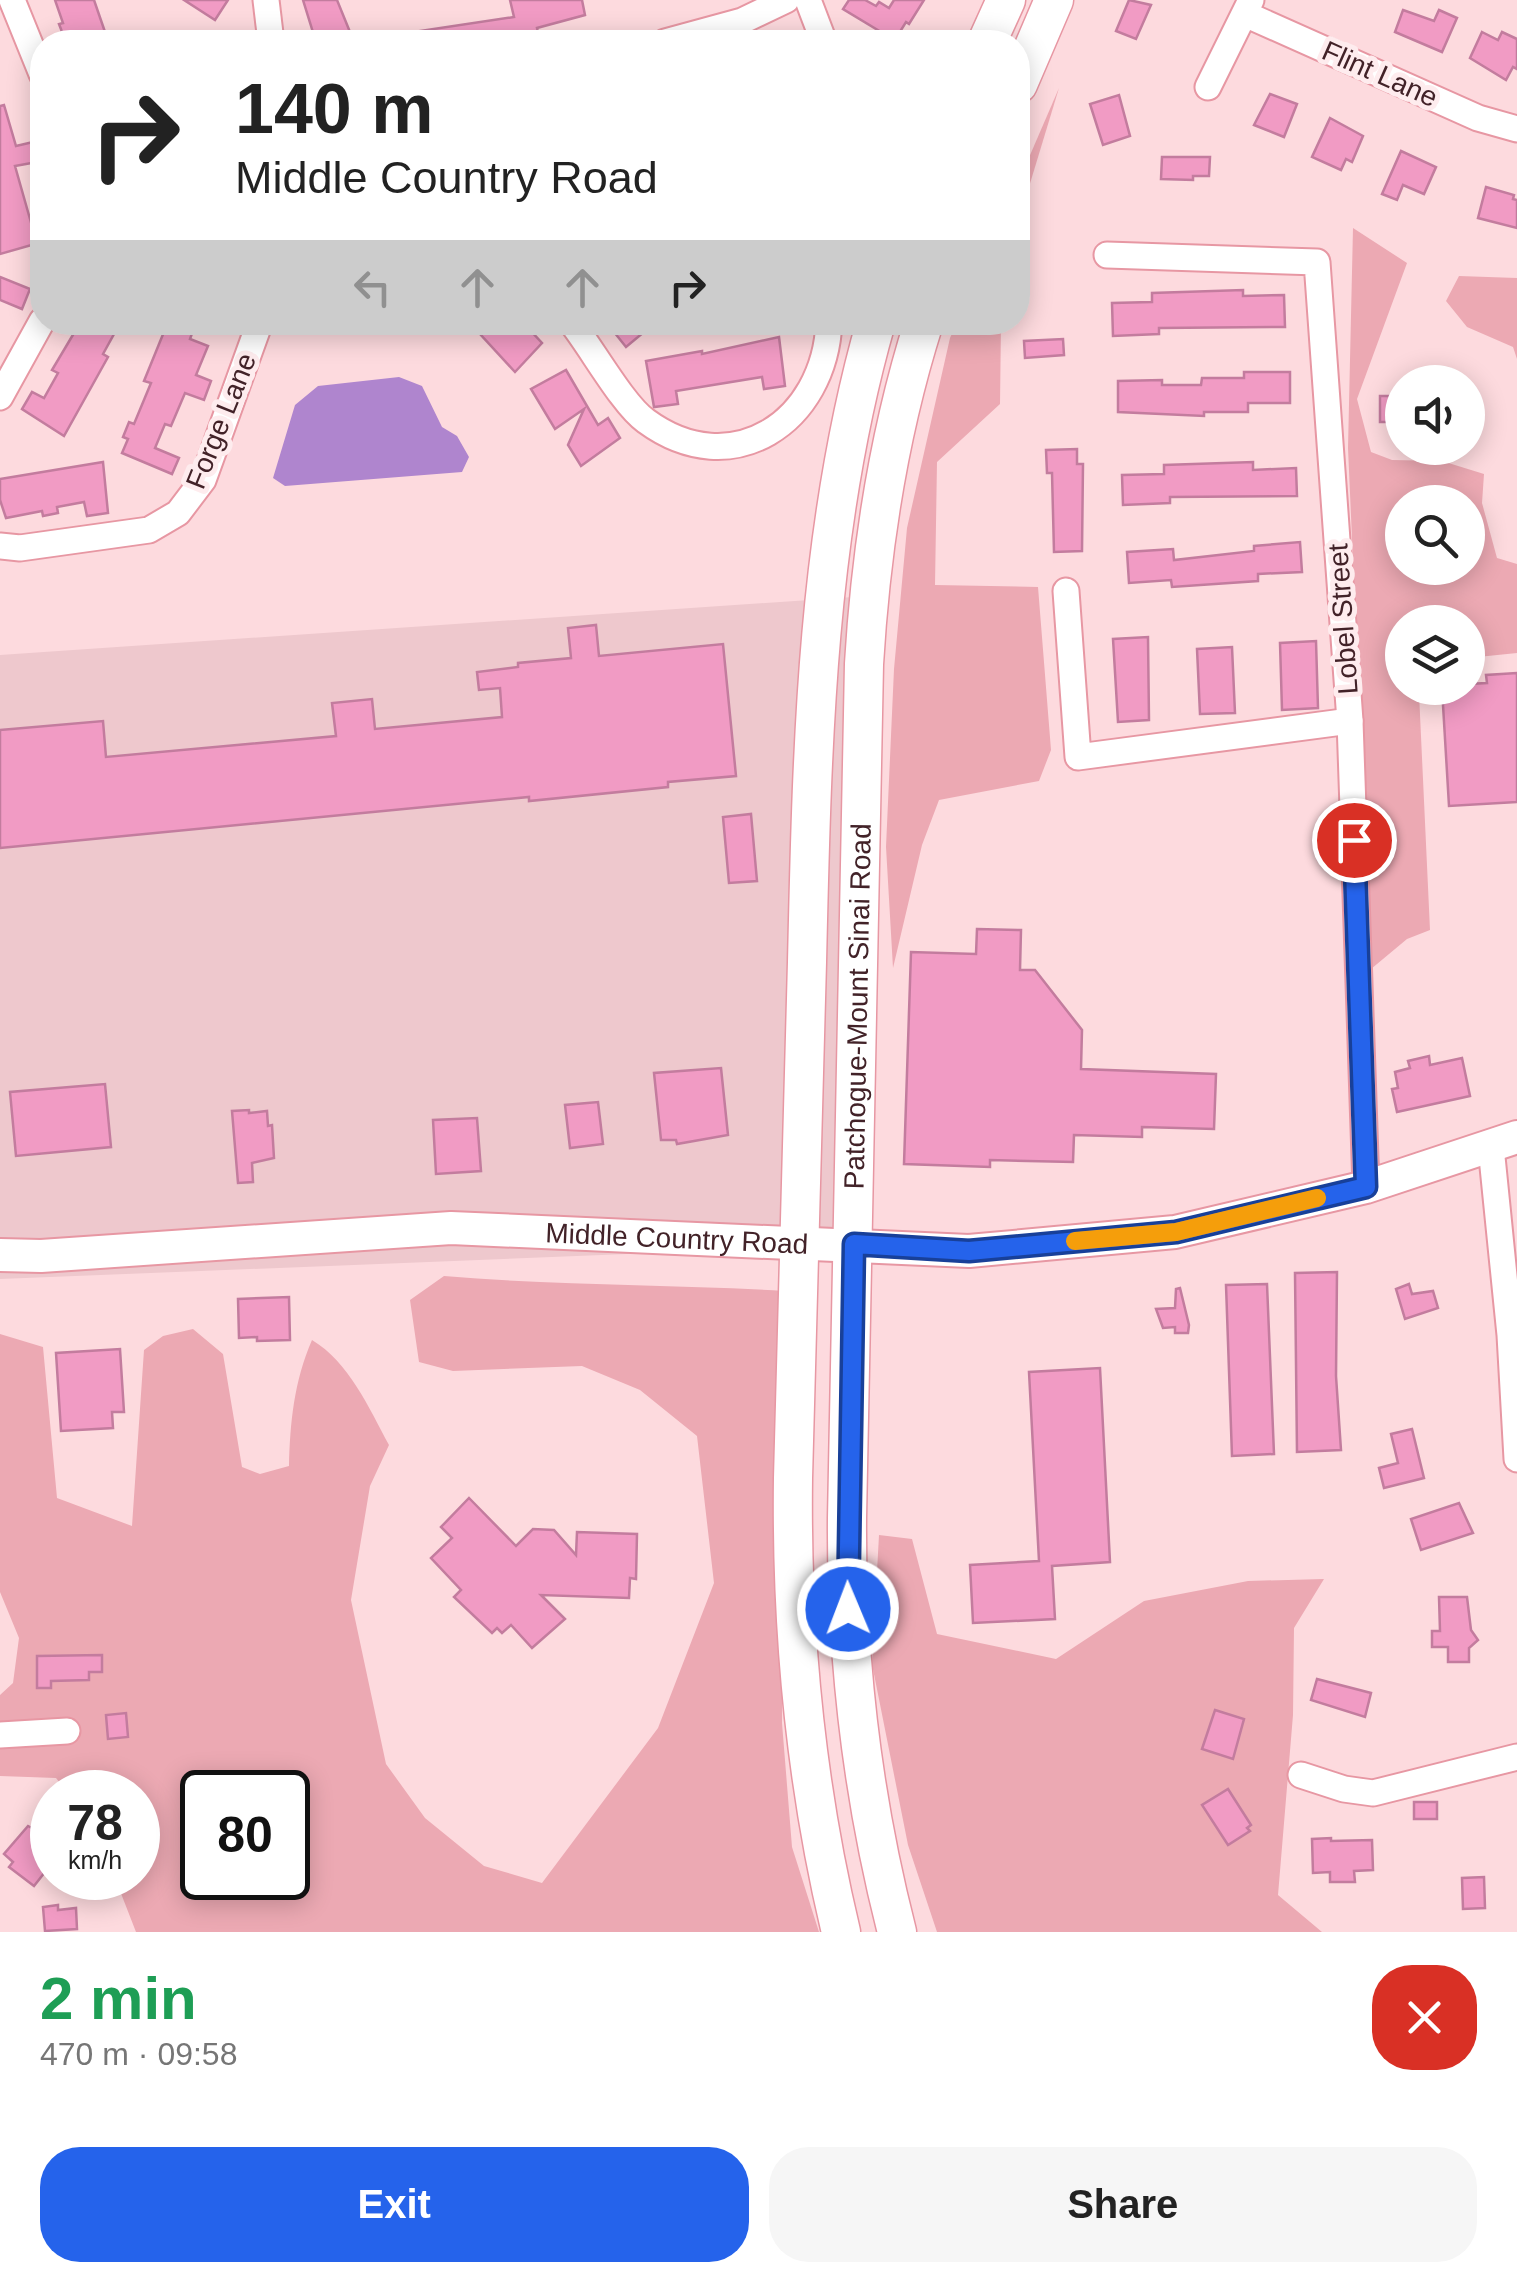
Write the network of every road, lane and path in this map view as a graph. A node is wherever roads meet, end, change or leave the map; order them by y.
1 (12, 0) edge
2 (266, 0) edge
3 (786, 0) edge
4 (808, 0) edge
5 (1006, 0) edge
6 (1054, 0) edge
7 (1248, 7) edge
8 (738, 10) edge
9 (270, 30) edge
10 (692, 30) edge
11 (819, 30) edge
12 (992, 30) edge
13 (30, 44) edge
14 (1030, 56) edge
15 (1208, 87) dead end
16 (1517, 129) edge
17 (1106, 255) dead end
18 (34, 335) edge
19 (255, 335) edge
20 (580, 335) edge
21 (828, 335) edge
22 (873, 335) edge
23 (921, 335) edge
24 (0, 397) edge
25 (0, 546) edge
26 (1066, 591) dead end
27 (1350, 721) junction
28 (1504, 1142) edge
29 (1366, 1187) junction
30 (798, 1242) junction
31 (854, 1244) junction
32 (0, 1255) edge
33 (1516, 1443) edge
34 (67, 1731) dead end
35 (0, 1735) edge
36 (1517, 1757) edge
37 (1301, 1775) dead end
38 (842, 1932) edge
39 (897, 1932) edge

1 - 13 street
2 - 9 street
3 - 8 street
4 - 11 street
5 - 12 highway
6 - 14 highway
7 - 15 street
7 - 16 street, Flint Lane
8 - 10 street
17 - 27 street, Lobel Street
18 - 24 street
19 - 25 street, Forge Lane
20 - 21 street
22 - 30 highway, Patchogue-Mount Sinai Road
23 - 31 highway, Patchogue-Mount Sinai Road
26 - 27 street
27 - 29 street, Lobel Street
28 - 29 main road, Middle Country Road
28 - 33 street
29 - 31 main road, Middle Country Road
30 - 31 main road, Middle Country Road
30 - 32 main road, Middle Country Road
30 - 38 highway, Patchogue-Mount Sinai Road
31 - 39 highway, Patchogue-Mount Sinai Road
34 - 35 street
36 - 37 street

